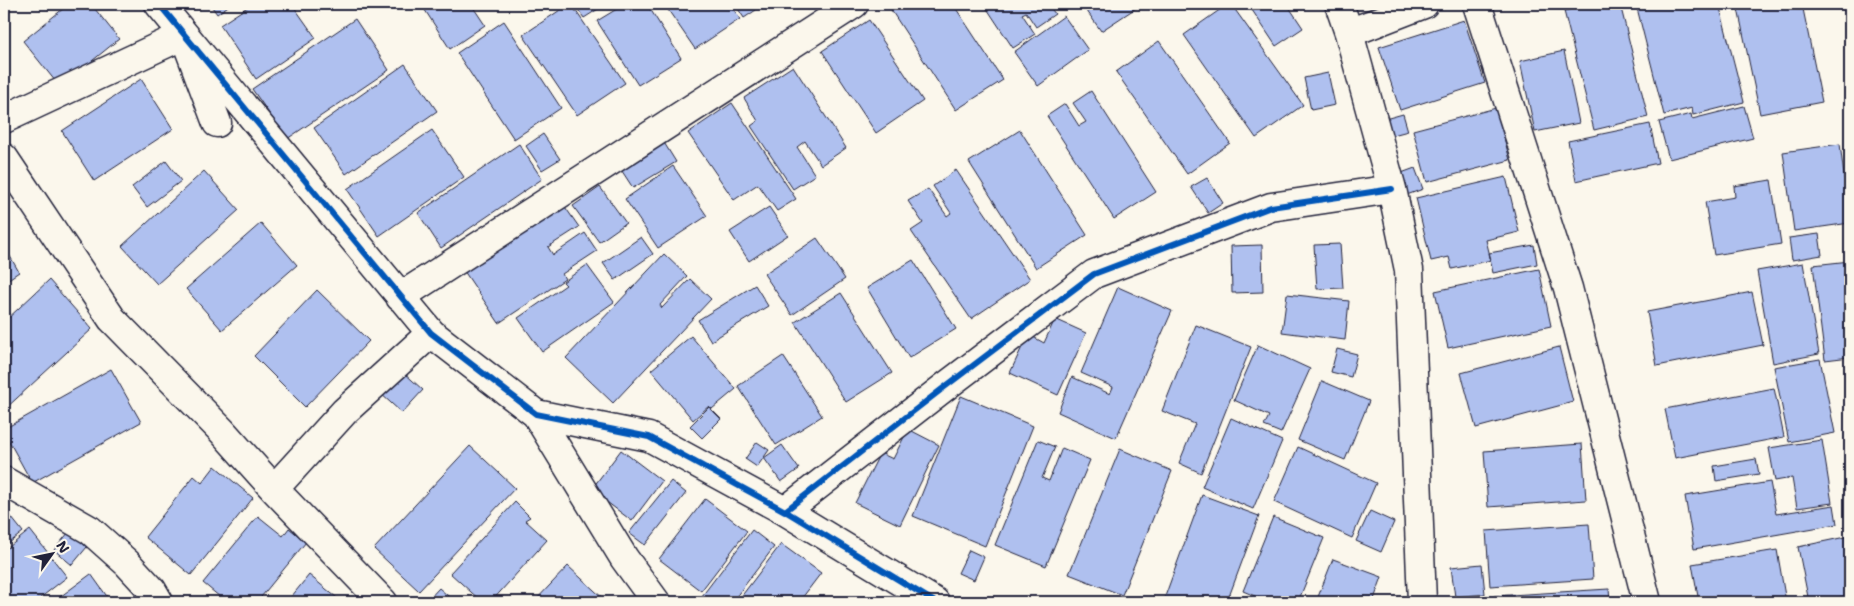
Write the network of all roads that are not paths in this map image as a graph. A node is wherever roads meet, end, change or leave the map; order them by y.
1 (159, 4) edge
2 (854, 4) edge
3 (1338, 4) edge
4 (1424, 4) edge
5 (1477, 4) edge
6 (1349, 33) junction
7 (184, 35) junction
8 (4, 118) edge
9 (217, 124) dead end
10 (4, 158) edge
11 (1392, 189) junction
12 (400, 298) junction
13 (431, 333) junction
14 (536, 414) junction
15 (4, 481) edge
16 (274, 489) junction
17 (785, 511) junction
18 (159, 602) edge
19 (383, 602) edge
20 (656, 602) edge
21 (936, 602) edge
22 (1422, 602) edge
23 (1648, 602) edge

1 - 7 street
2 - 12 street
3 - 6 street
4 - 6 street
5 - 23 street
6 - 11 street
7 - 8 street
7 - 9 street
7 - 12 street
10 - 16 street
11 - 17 street
11 - 22 street
12 - 13 street
13 - 14 street
13 - 16 street
14 - 17 street
14 - 20 street
15 - 18 street
16 - 19 street
17 - 21 street

